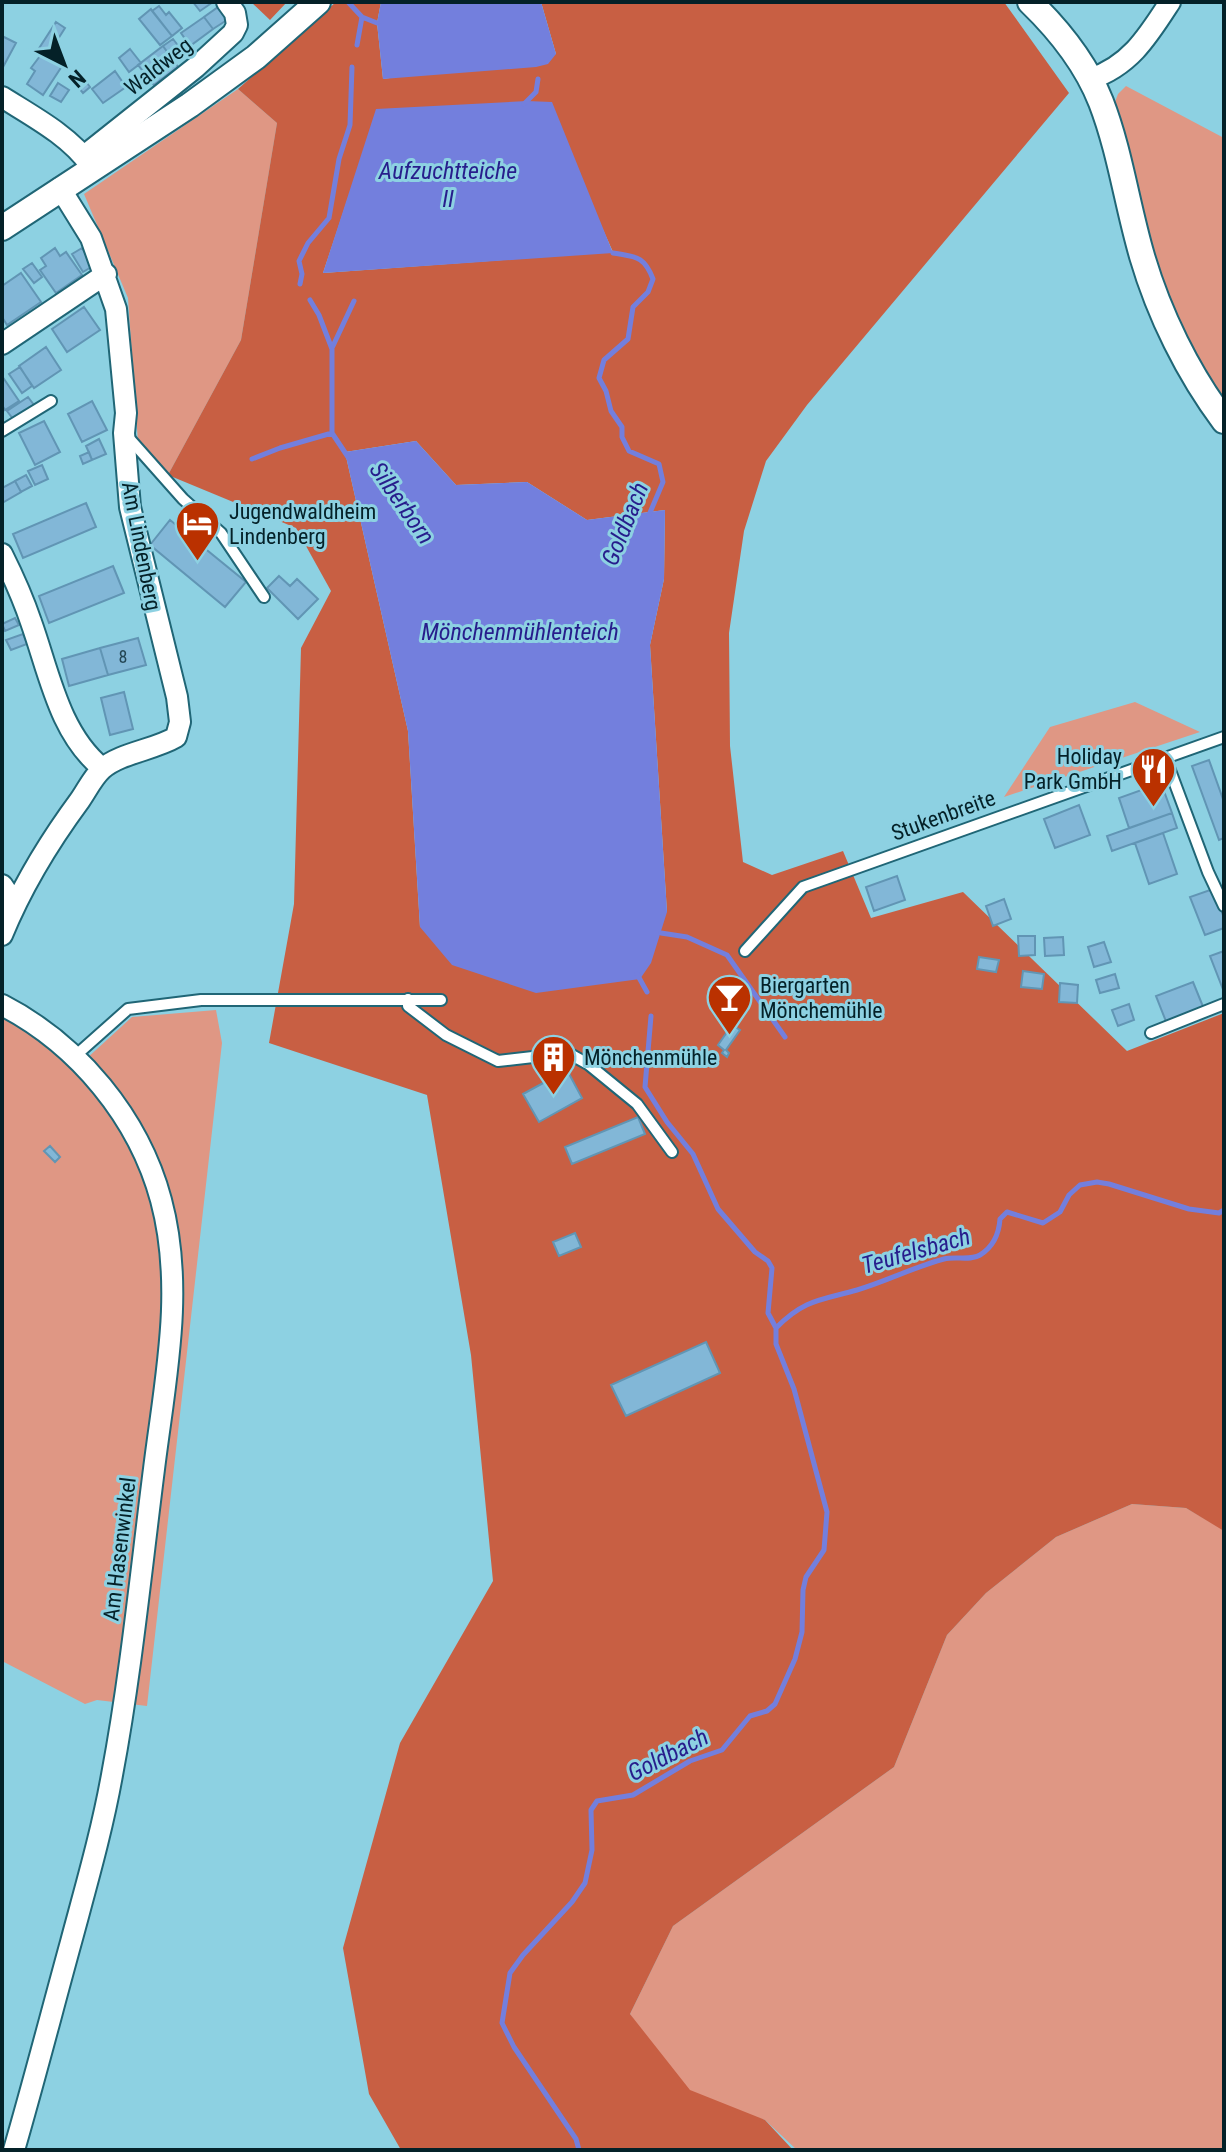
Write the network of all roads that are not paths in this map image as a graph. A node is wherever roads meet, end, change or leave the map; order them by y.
1 (227, 2) edge
2 (318, 2) edge
3 (1030, 2) edge
4 (1170, 2) edge
5 (1090, 79) junction
6 (2, 97) edge
7 (76, 173) junction
8 (2, 228) edge
9 (106, 274) junction
10 (2, 344) edge
11 (51, 401) dead end
12 (1224, 421) edge
13 (2, 431) edge
14 (124, 433) junction
15 (2, 554) edge
16 (264, 597) dead end
17 (1224, 737) edge
18 (1165, 757) junction
19 (102, 768) junction
20 (2, 885) edge
21 (15, 904) junction
22 (1224, 906) edge
23 (2, 935) edge
24 (745, 951) dead end
25 (408, 999) junction
26 (441, 1000) dead end
27 (1224, 1004) edge
28 (2, 1005) edge
29 (1151, 1033) dead end
30 (74, 1057) junction
31 (672, 1152) dead end
32 (14, 2150) edge

1 - 7 street, Waldweg
2 - 7 street
3 - 5 street
4 - 5 street
5 - 12 street
6 - 7 street, Am Lindenberg
7 - 8 street
7 - 9 street, Am Lindenberg
9 - 10 street
9 - 14 street, Am Lindenberg
11 - 13 lane
14 - 16 lane
14 - 19 street, Am Lindenberg
15 - 19 street
17 - 18 lane, Stukenbreite
18 - 22 lane
18 - 24 lane, Stukenbreite
19 - 21 street
20 - 21 street
21 - 23 street
25 - 26 lane
25 - 30 lane
25 - 31 lane
27 - 29 lane
28 - 30 street, Am Hasenwinkel
30 - 32 street, Am Hasenwinkel

